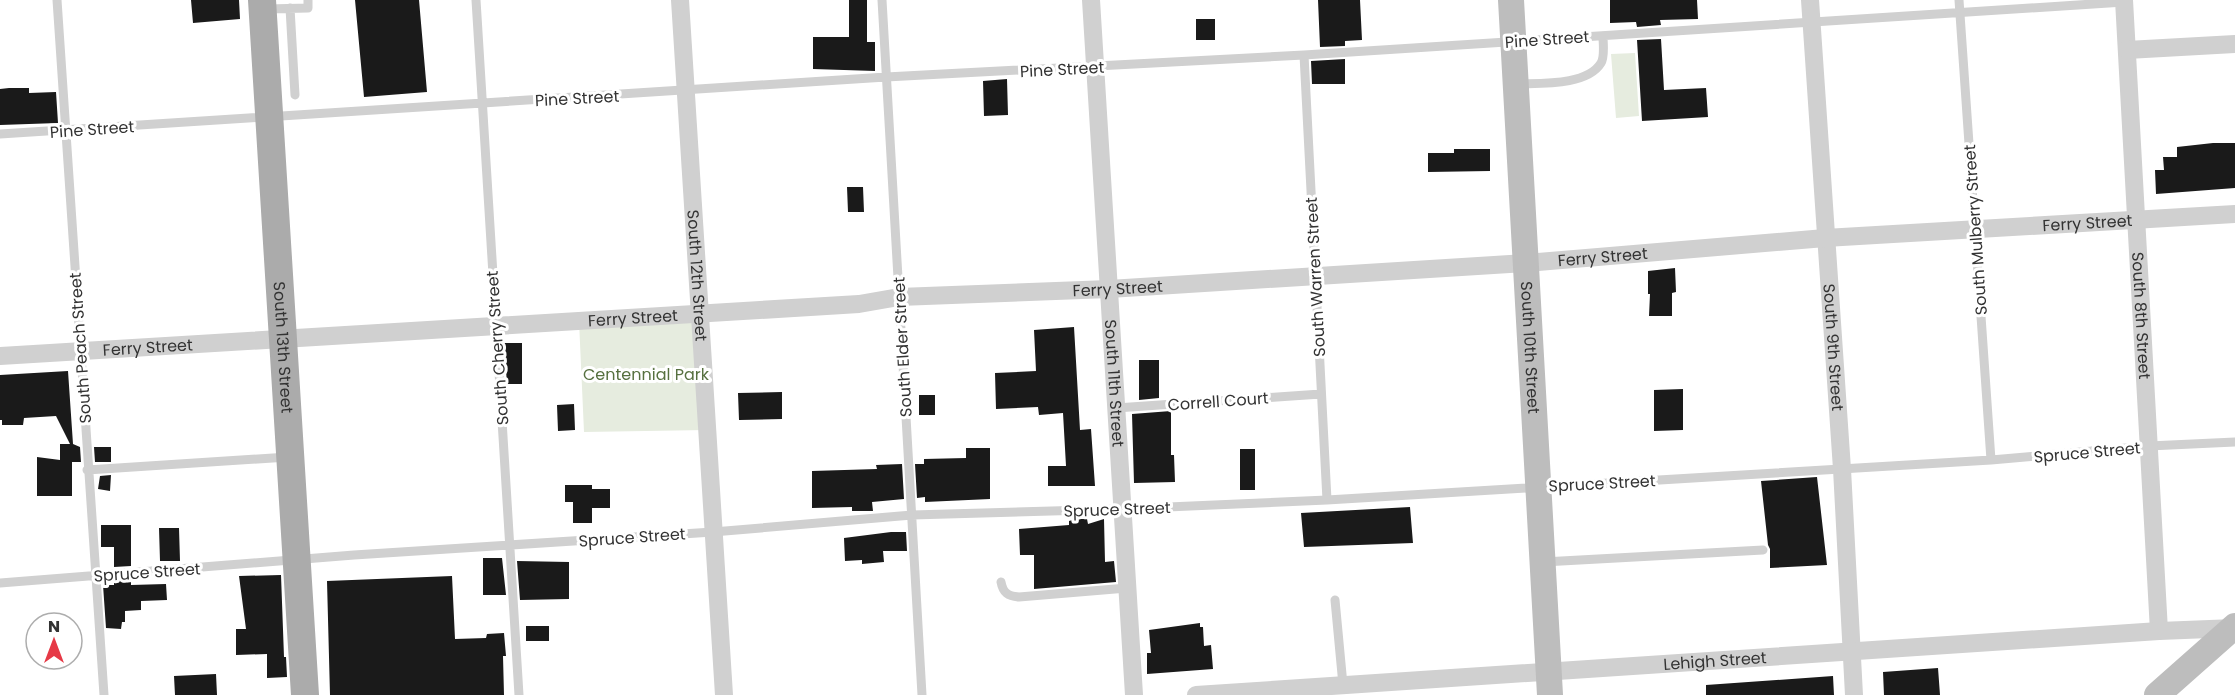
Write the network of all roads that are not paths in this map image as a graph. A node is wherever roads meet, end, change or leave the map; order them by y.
1 (57, 0) edge
2 (308, 0) edge
3 (476, 0) edge
4 (680, 0) edge
5 (882, 0) edge
6 (1091, 0) edge
7 (1511, 0) edge
8 (1810, 0) edge
9 (1959, 0) edge
10 (2124, 1) edge
11 (271, 6) edge
12 (1960, 12) junction
13 (1811, 22) junction
14 (1604, 36) junction
15 (1514, 41) junction
16 (2235, 44) edge
17 (2127, 50) junction
18 (1304, 54) junction
19 (1095, 67) junction
20 (886, 77) junction
21 (1517, 84) junction
22 (686, 92) junction
23 (295, 95) dead end
24 (482, 104) junction
25 (268, 116) junction
26 (65, 131) junction
27 (0, 134) edge
28 (2235, 214) edge
29 (2136, 220) junction
30 (1975, 230) junction
31 (1825, 238) junction
32 (1526, 263) junction
33 (1315, 276) junction
34 (1109, 289) junction
35 (899, 297) junction
36 (700, 314) junction
37 (496, 326) junction
38 (282, 339) junction
39 (81, 351) junction
40 (0, 356) edge
41 (1321, 394) junction
42 (1116, 408) junction
43 (2235, 442) edge
44 (2149, 446) junction
45 (290, 457) junction
46 (1991, 460) junction
47 (1842, 469) junction
48 (87, 470) junction
49 (1539, 486) junction
50 (1327, 500) junction
51 (1122, 509) junction
52 (912, 515) junction
53 (713, 532) junction
54 (510, 544) junction
55 (1763, 550) dead end
56 (296, 561) junction
57 (1544, 562) junction
58 (96, 577) junction
59 (1000, 582) dead end
60 (0, 584) edge
61 (1127, 588) junction
62 (1335, 600) dead end
63 (2234, 627) edge
64 (2159, 631) junction
65 (1852, 653) junction
66 (1549, 683) edge
67 (1343, 686) junction
68 (104, 695) edge
69 (305, 695) edge
70 (519, 695) edge
71 (724, 695) edge
72 (922, 695) edge
73 (1134, 695) edge
74 (1196, 695) edge
75 (1854, 695) edge
76 (2157, 695) edge

1 - 26 lane, South Peach Street
2 - 11 lane
3 - 24 lane, South Cherry Street
4 - 22 street, South 12th Street
5 - 20 lane, South Elder Street
6 - 19 street, South 11th Street
7 - 15 street, South 10th Street
8 - 13 street, South 9th Street
9 - 12 lane, South Mulberry Street
10 - 12 lane, Pine Street
10 - 17 street, South 8th Street
11 - 23 lane
11 - 25 main road, South 13th Street
12 - 13 lane, Pine Street
12 - 30 lane, South Mulberry Street
13 - 14 lane, Pine Street
13 - 31 street, South 9th Street
14 - 15 lane, Pine Street
14 - 21 lane
15 - 18 lane, Pine Street
15 - 21 street, South 10th Street
16 - 17 street
17 - 29 street, South 8th Street
18 - 19 lane, Pine Street
18 - 33 lane, South Warren Street
19 - 20 lane, Pine Street
19 - 34 street, South 11th Street
20 - 22 lane, Pine Street
20 - 35 lane, South Elder Street
21 - 32 street, South 10th Street
22 - 24 lane, Pine Street
22 - 36 street, South 12th Street
24 - 25 lane, Pine Street
24 - 37 lane, South Cherry Street
25 - 26 lane, Pine Street
25 - 38 main road, South 13th Street
26 - 27 lane, Pine Street
26 - 39 lane, South Peach Street
28 - 29 street, Ferry Street
29 - 30 street, Ferry Street
29 - 44 street, South 8th Street
30 - 31 street, Ferry Street
30 - 46 lane, South Mulberry Street
31 - 32 street, Ferry Street
31 - 47 street, South 9th Street
32 - 33 street, Ferry Street
32 - 49 street, South 10th Street
33 - 34 street, Ferry Street
33 - 41 lane, South Warren Street
34 - 35 street, Ferry Street
34 - 42 street, South 11th Street
35 - 36 street, Ferry Street
35 - 52 lane, South Elder Street
36 - 37 street, Ferry Street
36 - 53 street, South 12th Street
37 - 38 street, Ferry Street
37 - 54 lane, South Cherry Street
38 - 39 street, Ferry Street
38 - 45 main road, South 13th Street
39 - 40 street, Ferry Street
39 - 48 lane, South Peach Street
41 - 42 lane, Correll Court
41 - 50 lane, South Warren Street
42 - 51 street, South 11th Street
43 - 44 lane, Spruce Street
44 - 46 lane, Spruce Street
44 - 64 street, South 8th Street
45 - 48 lane
45 - 56 main road, South 13th Street
46 - 47 lane, Spruce Street
47 - 49 lane, Spruce Street
47 - 65 street, South 9th Street
48 - 58 lane, South Peach Street
49 - 50 lane, Spruce Street
49 - 57 street, South 10th Street
50 - 51 lane, Spruce Street
51 - 52 lane, Spruce Street
51 - 61 street, South 11th Street
52 - 53 lane, Spruce Street
52 - 72 lane, South Elder Street
53 - 54 lane, Spruce Street
53 - 71 street, South 12th Street
54 - 56 lane, Spruce Street
54 - 70 lane, South Cherry Street
55 - 57 lane
56 - 58 lane, Spruce Street
56 - 69 main road, South 13th Street
57 - 66 street, South 10th Street
58 - 60 lane, Spruce Street
58 - 68 lane, South Peach Street
59 - 61 lane
61 - 73 street, South 11th Street
62 - 67 lane
63 - 64 street, Lehigh Street
63 - 76 street
64 - 65 street, Lehigh Street
65 - 66 street, Lehigh Street
65 - 75 street, South 9th Street
66 - 67 street, Lehigh Street
67 - 74 street, Lehigh Street

